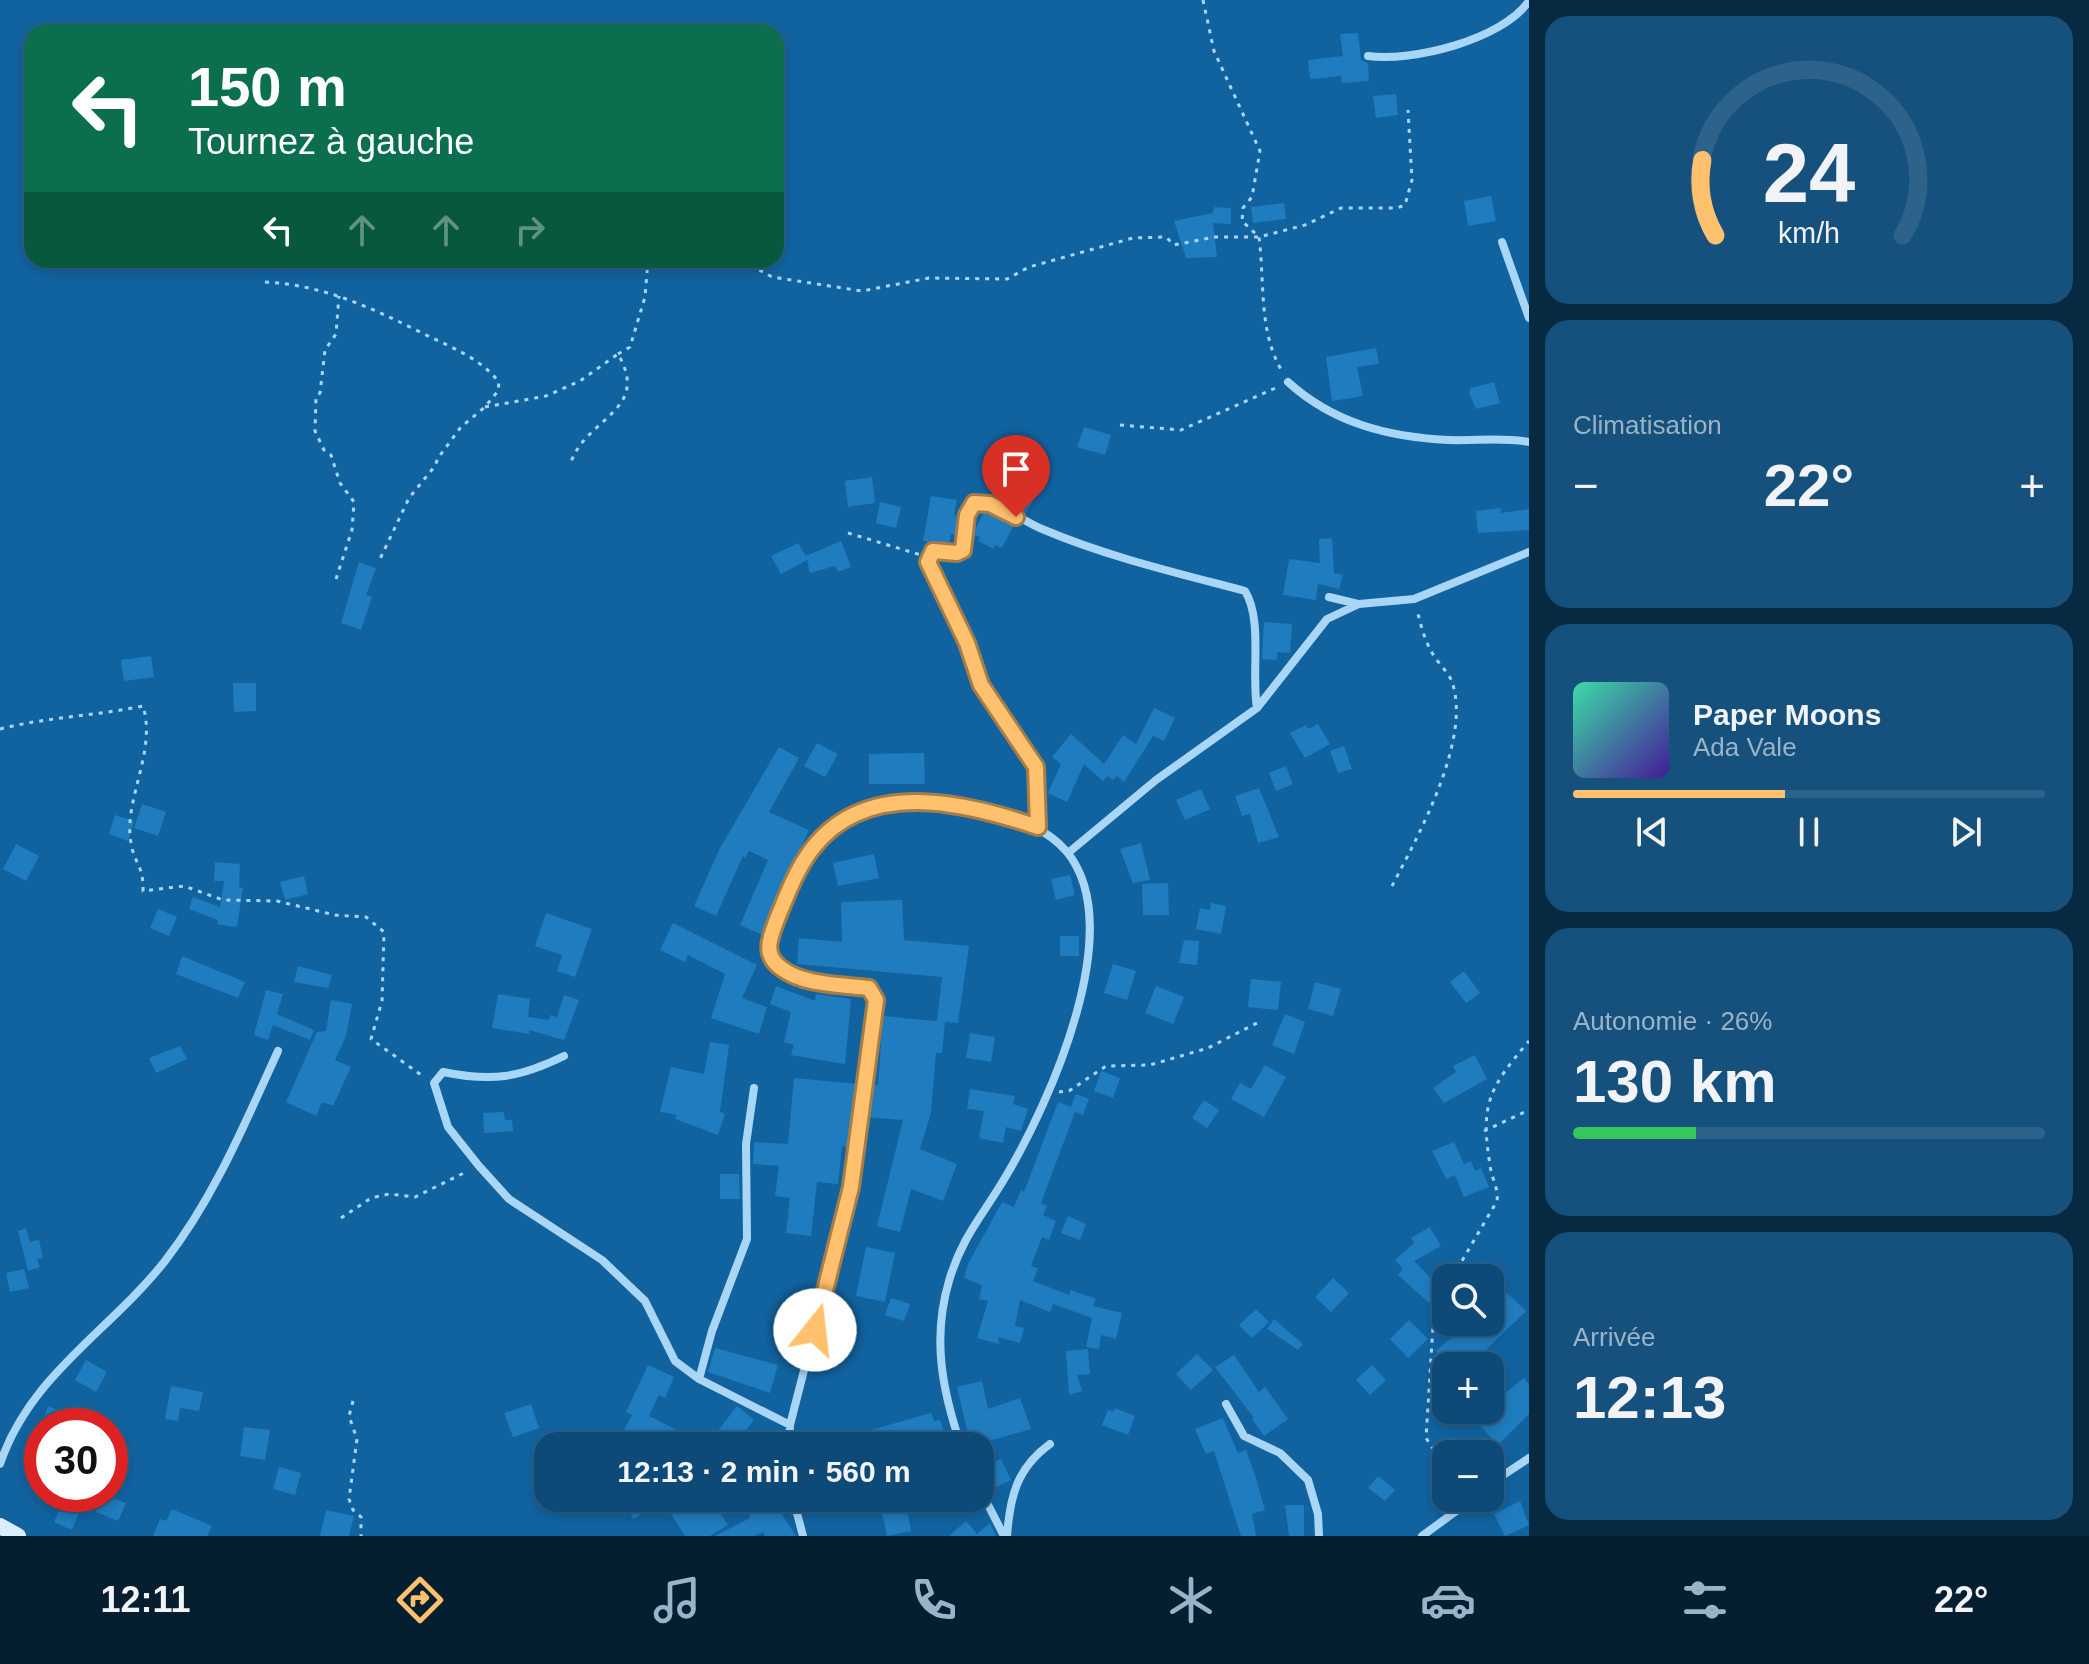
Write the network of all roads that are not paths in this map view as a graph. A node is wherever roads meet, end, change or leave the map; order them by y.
1 (1529, 1) edge
2 (1368, 56) dead end
3 (1502, 242) dead end
4 (1529, 318) edge
5 (1288, 382) road end
6 (1529, 442) edge
7 (1529, 552) edge
8 (1329, 597) dead end
9 (1359, 604) junction
10 (1257, 708) junction
11 (1038, 827) junction
12 (1068, 853) junction
13 (278, 1051) dead end
14 (564, 1056) dead end
15 (754, 1088) dead end
16 (699, 1379) junction
17 (1226, 1404) dead end
18 (790, 1425) junction
19 (790, 1432) edge
20 (957, 1432) edge
21 (1050, 1444) dead end
22 (1529, 1458) edge
23 (0, 1464) edge
24 (1504, 1475) edge
25 (797, 1512) edge
26 (993, 1512) edge
27 (1455, 1512) edge
28 (0, 1526) edge
29 (18, 1536) edge
30 (803, 1536) edge
31 (1006, 1536) edge
32 (1319, 1536) edge
33 (1422, 1536) edge

1 - 2 street
3 - 4 street
5 - 6 street
7 - 9 street
8 - 9 street
9 - 10 street
10 - 11 street
10 - 12 street
11 - 12 street
11 - 18 street
12 - 20 street
13 - 23 street
14 - 16 street
15 - 16 street
16 - 18 street
17 - 32 street
18 - 19 street
21 - 31 street
22 - 24 street
25 - 30 street
26 - 31 street
27 - 33 street
28 - 29 street

